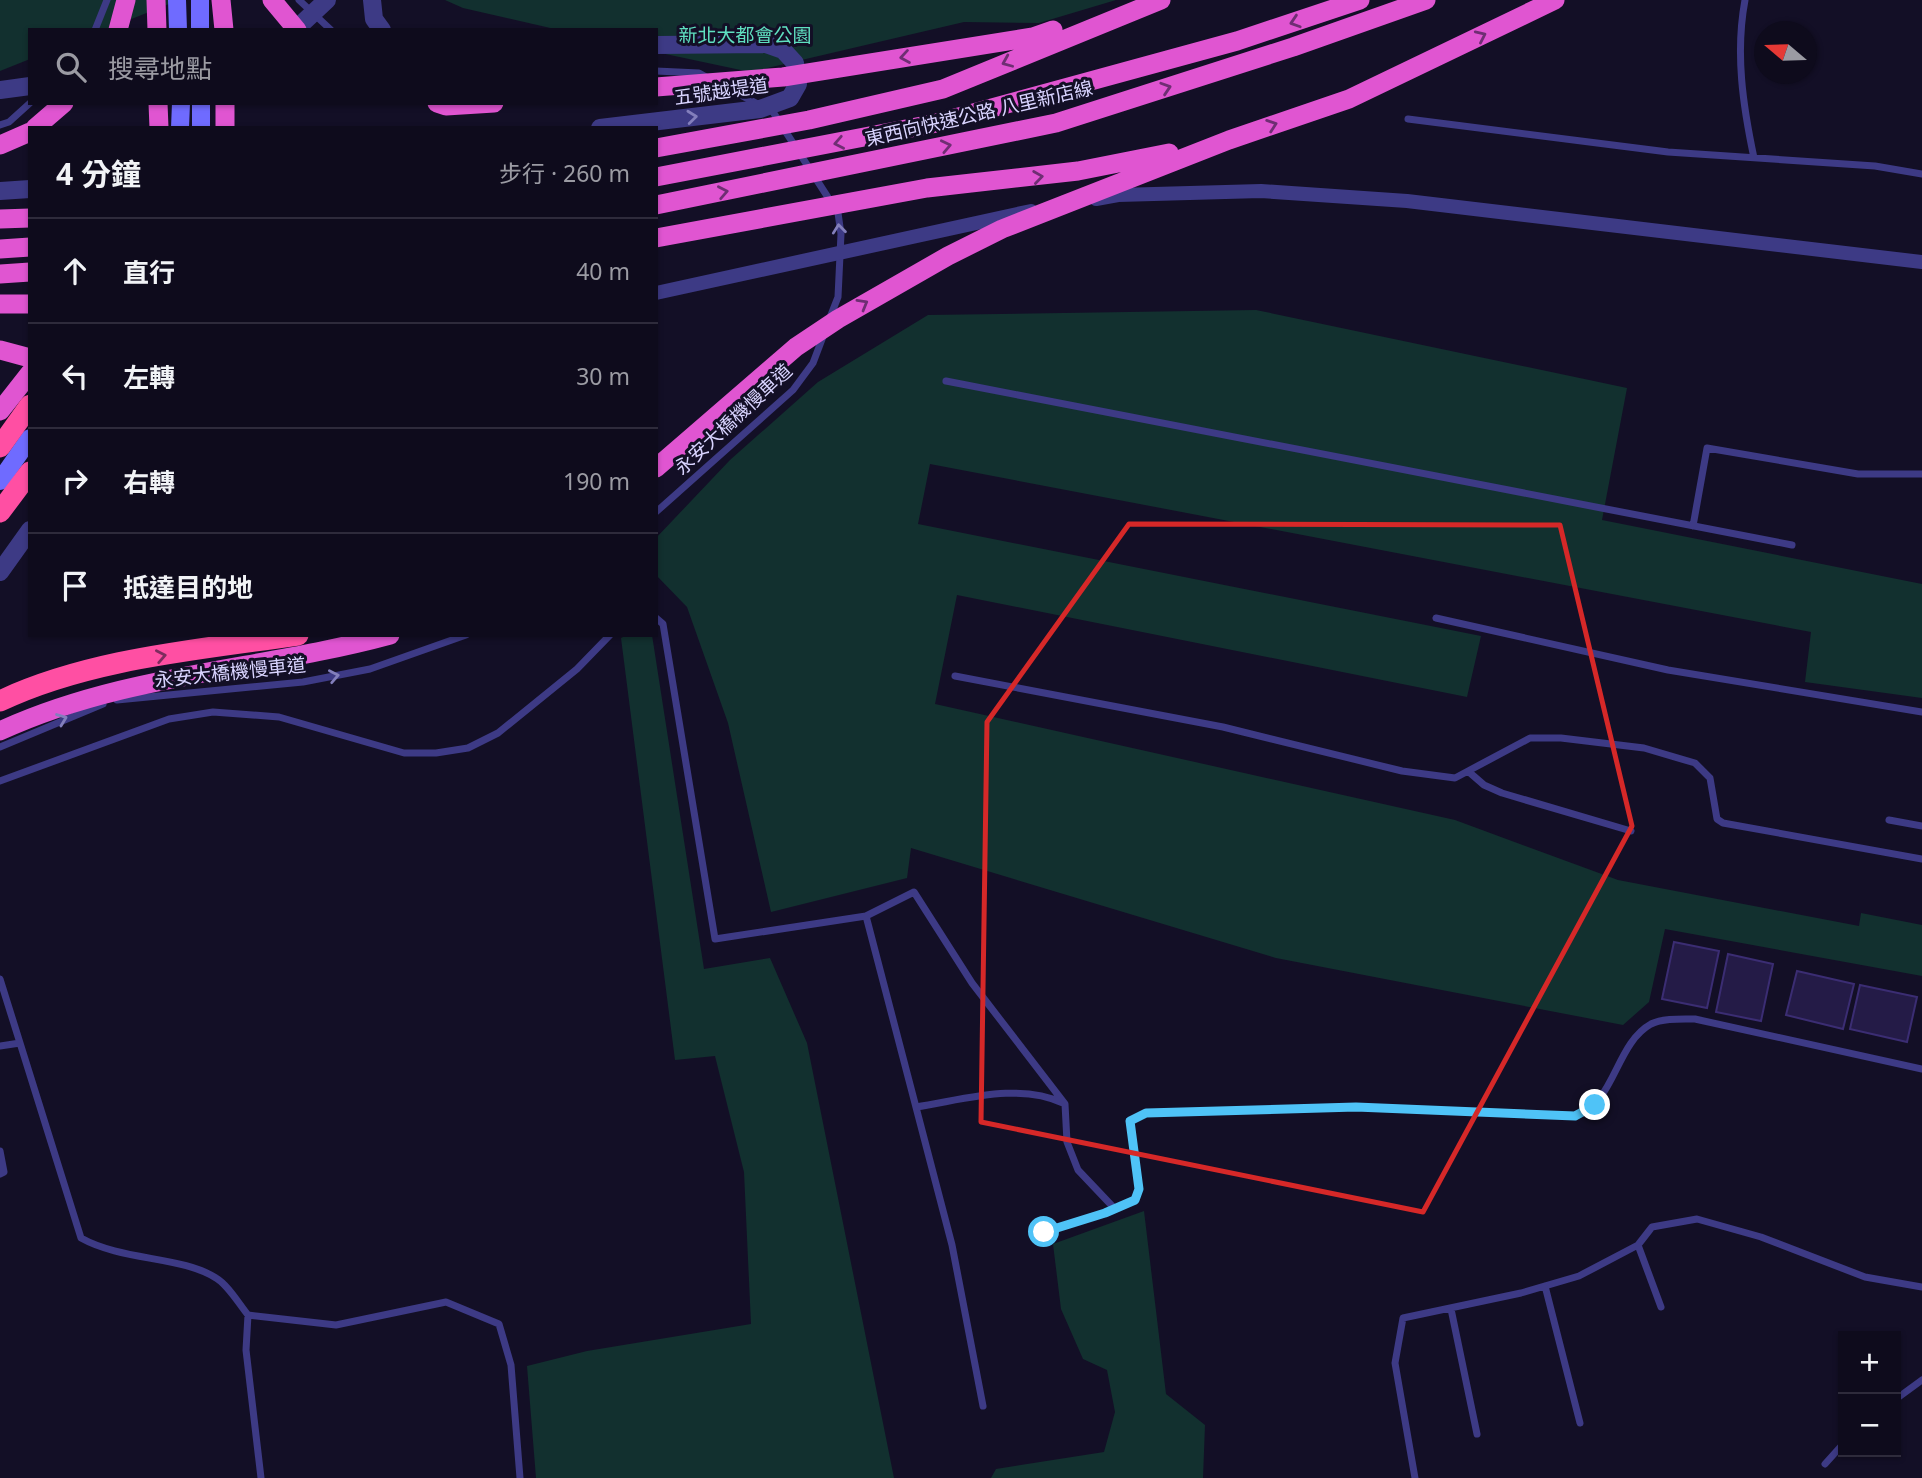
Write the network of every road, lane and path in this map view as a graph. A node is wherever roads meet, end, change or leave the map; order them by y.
1 (107, 0) edge
2 (126, 0) edge
3 (156, 0) edge
4 (177, 0) edge
5 (200, 0) edge
6 (221, 0) edge
7 (272, 0) edge
8 (299, 0) edge
9 (327, 0) edge
10 (372, 0) edge
11 (1137, 0) edge
12 (1161, 0) edge
13 (1360, 0) edge
14 (1426, 0) edge
15 (1555, 0) edge
16 (1745, 0) edge
17 (96, 28) edge
18 (119, 28) edge
19 (157, 28) edge
20 (178, 28) edge
21 (200, 28) edge
22 (224, 28) edge
23 (294, 28) edge
24 (298, 28) edge
25 (329, 28) edge
26 (381, 28) edge
27 (658, 46) edge
28 (658, 71) edge
29 (28, 86) edge
30 (658, 87) edge
31 (0, 90) edge
32 (28, 105) edge
33 (62, 105) edge
34 (158, 105) edge
35 (180, 105) edge
36 (201, 105) edge
37 (225, 105) edge
38 (443, 105) edge
39 (462, 105) edge
40 (1408, 119) dead end
41 (0, 125) edge
42 (37, 126) edge
43 (159, 126) edge
44 (180, 126) edge
45 (201, 126) edge
46 (225, 126) edge
47 (616, 126) edge
48 (28, 133) edge
49 (1229, 140) junction
50 (0, 145) edge
51 (658, 148) edge
52 (1755, 158) junction
53 (1922, 174) edge
54 (658, 177) edge
55 (28, 189) edge
56 (0, 191) edge
57 (658, 205) edge
58 (28, 218) edge
59 (0, 219) edge
60 (658, 238) edge
61 (28, 247) edge
62 (0, 249) edge
63 (1922, 262) edge
64 (28, 272) edge
65 (0, 274) edge
66 (658, 293) edge
67 (0, 304) edge
68 (28, 304) edge
69 (0, 350) edge
70 (28, 357) edge
71 (28, 358) edge
72 (0, 360) edge
73 (28, 361) edge
74 (28, 376) edge
75 (946, 381) dead end
76 (0, 400) edge
77 (28, 408) edge
78 (0, 411) edge
79 (28, 441) edge
80 (0, 447) edge
81 (658, 466) edge
82 (1922, 474) edge
83 (28, 475) edge
84 (0, 481) edge
85 (658, 510) edge
86 (0, 512) edge
87 (1693, 526) junction
88 (28, 533) edge
89 (1792, 545) dead end
90 (0, 572) edge
91 (1436, 618) dead end
92 (658, 620) edge
93 (286, 637) edge
94 (383, 637) edge
95 (460, 637) edge
96 (608, 637) edge
97 (955, 676) dead end
98 (0, 701) edge
99 (1922, 712) edge
100 (0, 731) edge
101 (0, 747) edge
102 (1468, 772) junction
103 (0, 781) edge
104 (1889, 820) dead end
105 (1922, 826) edge
106 (1631, 831) dead end
107 (1922, 859) edge
108 (866, 916) junction
109 (0, 979) edge
110 (20, 1043) junction
111 (0, 1046) edge
112 (1922, 1069) edge
113 (1065, 1104) junction
114 (916, 1107) junction
115 (0, 1151) edge
116 (0, 1174) edge
117 (1115, 1209) junction
118 (1044, 1232) dead end
119 (1638, 1245) junction
120 (1545, 1286) junction
121 (1922, 1287) edge
122 (1661, 1307) dead end
123 (1451, 1309) junction
124 (248, 1315) junction
125 (1922, 1380) edge
126 (1901, 1395) edge
127 (983, 1406) dead end
128 (1580, 1423) dead end
129 (1477, 1434) dead end
130 (1838, 1450) edge
131 (1825, 1464) dead end
132 (261, 1478) edge
133 (520, 1478) edge
134 (1415, 1478) edge

1 - 17 lane
2 - 18 highway
3 - 19 highway
4 - 20 main road
5 - 21 main road
6 - 22 highway
7 - 23 highway
8 - 25 lane
9 - 24 street
10 - 26 street
11 -> 30 highway
12 -> 51 highway
13 -> 54 highway, 東西向快速公路 八里新店線
57 -> 14 highway, 東西向快速公路 八里新店線
49 -> 15 highway
16 - 52 lane
47 -> 27 street, 五號越堤道
85 -> 28 lane, 永安大橋機慢車道
29 - 31 street
32 - 41 lane
33 - 42 highway
34 - 43 highway
35 - 44 main road
36 - 45 main road
37 - 46 highway
38 - 39 highway
40 - 52 lane
48 - 50 highway
60 -> 49 highway
81 -> 49 highway
52 - 53 lane
55 - 56 street
58 - 59 highway
61 - 62 highway
63 - 66 street
64 - 65 highway
67 - 68 highway
69 - 70 highway
71 - 72 street
73 - 76 street
74 - 78 highway
75 - 87 lane
77 - 80 highway
79 - 84 main road
82 - 87 lane
83 - 86 highway
87 - 89 lane
88 - 90 street
91 - 99 lane
92 - 108 lane
98 -> 93 highway
94 - 100 highway
101 -> 95 lane, 永安大橋機慢車道
96 - 103 lane
97 - 102 lane
102 - 106 lane
102 - 107 lane
104 - 105 lane
108 - 113 lane
108 - 114 lane
109 - 110 lane
110 - 111 lane
110 - 124 lane
112 - 117 lane
113 - 114 lane
113 - 117 lane
114 - 127 lane
115 - 116 lane
117 - 118 lane
119 - 120 lane
119 - 121 lane
119 - 122 lane
120 - 123 lane
120 - 128 lane
123 - 129 lane
123 - 134 lane
124 - 132 lane
124 - 133 lane
125 - 126 lane
130 - 131 lane

